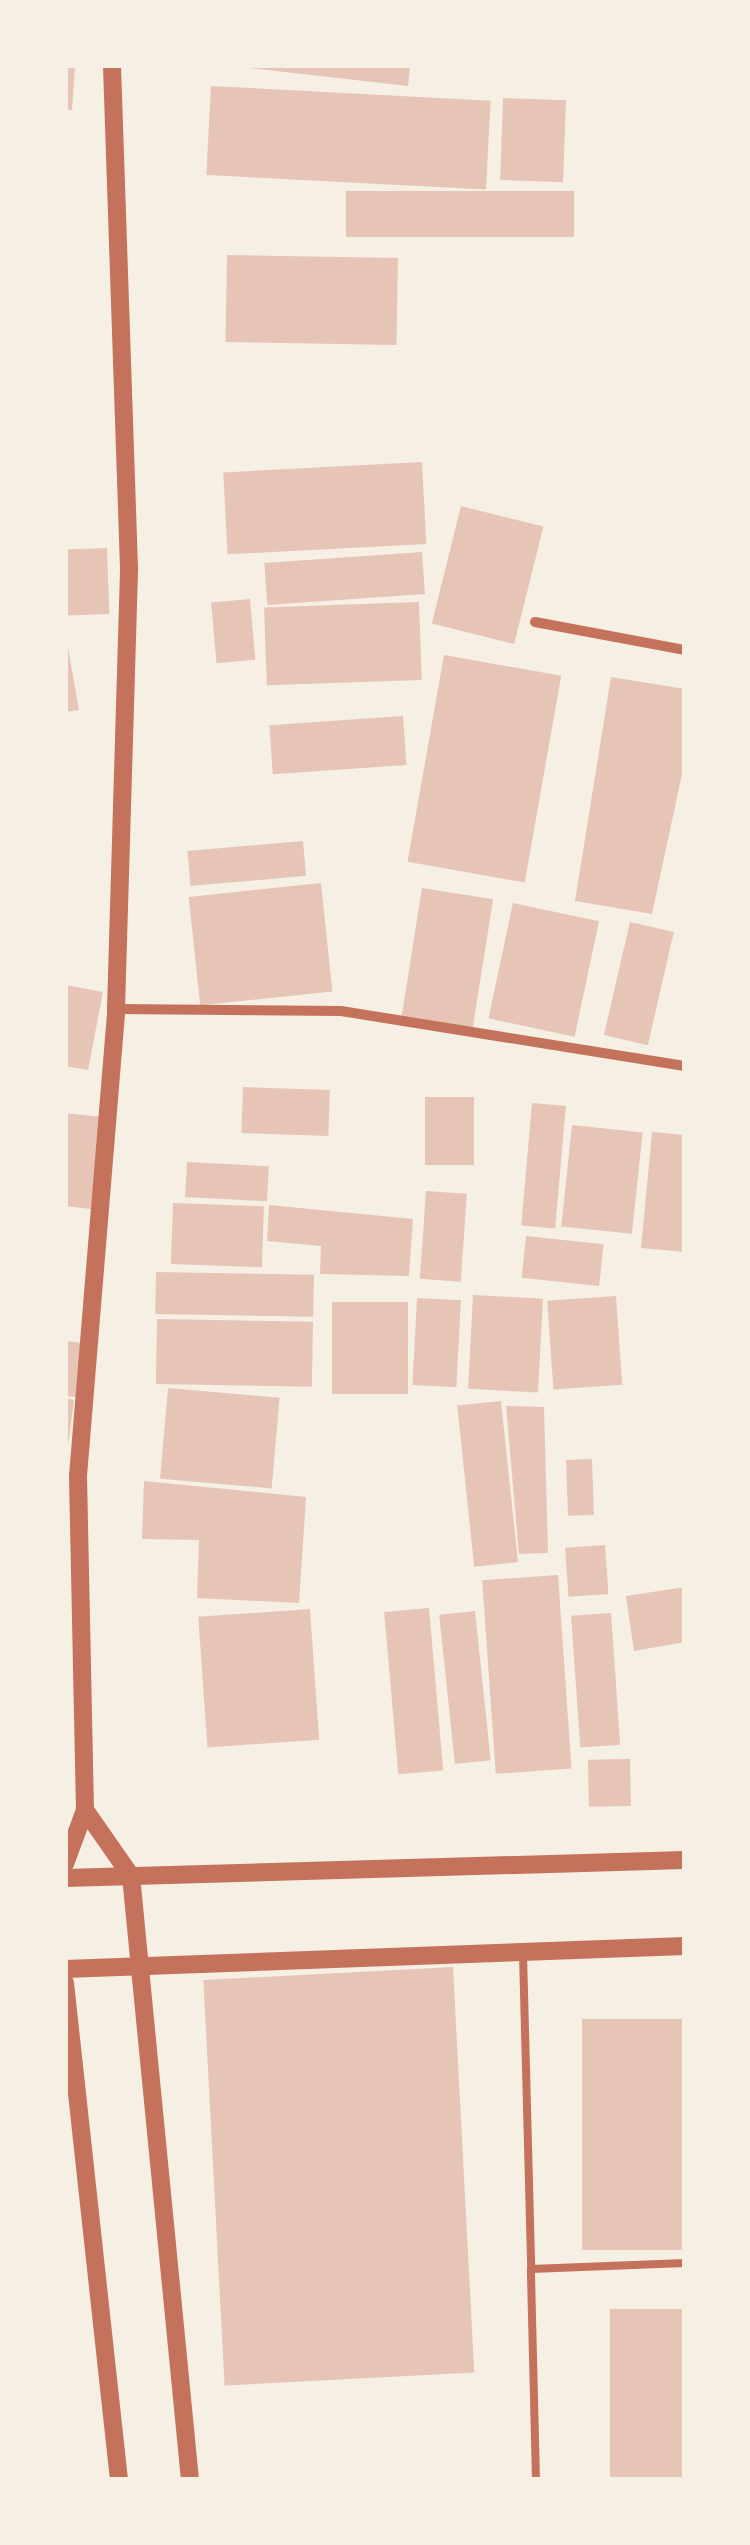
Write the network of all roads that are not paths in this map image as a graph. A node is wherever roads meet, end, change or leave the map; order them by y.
1 (112, 65) edge
2 (536, 622) dead end
3 (685, 650) edge
4 (116, 1009) junction
5 (685, 1066) edge
6 (72, 1476) edge
7 (84, 1810) junction
8 (685, 1860) edge
9 (65, 1864) edge
10 (132, 1876) junction
11 (65, 1878) edge
12 (685, 1946) edge
13 (522, 1954) junction
14 (143, 1968) junction
15 (65, 1970) edge
16 (65, 1982) edge
17 (685, 2263) edge
18 (532, 2270) junction
19 (119, 2480) edge
20 (190, 2480) edge
21 (536, 2480) edge

1 - 4 street
2 - 3 street
4 - 5 street
4 - 6 street
6 - 7 street
7 - 9 street
7 - 10 street
8 - 10 street
10 - 11 street
10 - 14 street
12 - 13 street
13 - 14 street
13 - 18 lane
14 - 15 street
14 - 20 street
16 - 19 street
17 - 18 lane
18 - 21 lane

